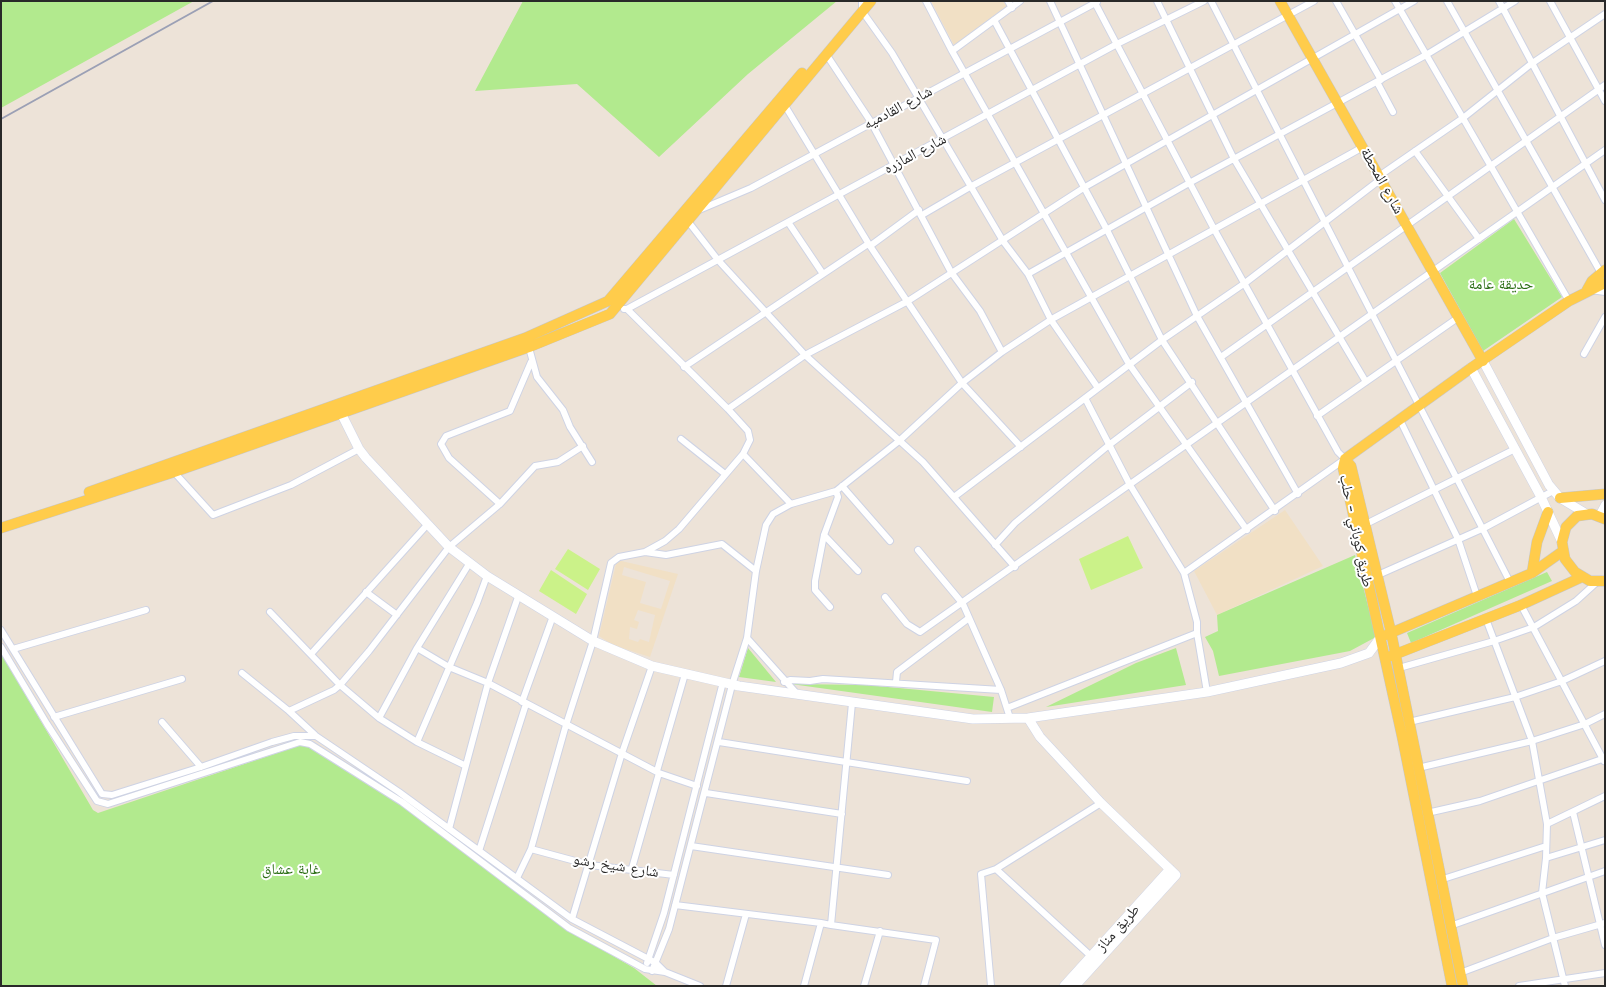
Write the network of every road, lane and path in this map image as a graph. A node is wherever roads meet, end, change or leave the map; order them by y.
1 (872, 1) edge
2 (926, 1) edge
3 (1008, 1) edge
4 (1020, 1) edge
5 (1050, 1) edge
6 (1157, 1) edge
7 (1204, 1) edge
8 (1211, 1) edge
9 (1280, 1) edge
10 (1314, 1) edge
11 (1336, 1) edge
12 (1395, 1) edge
13 (1414, 1) edge
14 (1447, 1) edge
15 (1499, 1) edge
16 (1515, 1) edge
17 (1550, 1) edge
18 (1096, 2) edge
19 (862, 4) edge
20 (1012, 8) junction
21 (1503, 8) junction
22 (1400, 9) junction
23 (1605, 14) edge
24 (1288, 15) junction
25 (994, 20) junction
26 (1166, 20) junction
27 (1060, 22) junction
28 (1465, 33) junction
29 (1355, 34) junction
30 (1570, 37) junction
31 (1117, 44) junction
32 (1233, 45) junction
33 (1011, 48) junction
34 (952, 52) junction
35 (826, 54) junction
36 (1426, 55) junction
37 (1312, 57) junction
38 (1080, 64) junction
39 (1531, 64) junction
40 (1190, 68) junction
41 (965, 72) junction
42 (1379, 81) junction
43 (1605, 84) edge
44 (1498, 89) junction
45 (1033, 90) junction
46 (1256, 90) junction
47 (1598, 90) junction
48 (1143, 94) junction
49 (917, 98) junction
50 (1605, 101) edge
51 (783, 102) junction
52 (1338, 104) junction
53 (1393, 112) dead end
54 (988, 114) junction
55 (1213, 114) junction
56 (1103, 115) junction
57 (1463, 118) junction
58 (1560, 118) junction
59 (870, 122) junction
60 (1280, 136) junction
61 (1168, 138) junction
62 (942, 139) junction
63 (1059, 139) junction
64 (1526, 140) junction
65 (1363, 148) junction
66 (1605, 150) edge
67 (1415, 151) junction
68 (814, 155) junction
69 (1234, 159) junction
70 (1016, 162) junction
71 (1126, 163) junction
72 (1585, 163) junction
73 (893, 165) junction
74 (1491, 166) junction
75 (1380, 178) junction
76 (1304, 180) junction
77 (1191, 182) junction
78 (970, 187) junction
79 (1084, 187) junction
80 (1551, 187) junction
81 (838, 195) junction
82 (1449, 196) junction
83 (1605, 200) edge
84 (1260, 204) junction
85 (1147, 208) junction
86 (692, 209) junction
87 (1517, 212) junction
88 (920, 213) junction
89 (1045, 213) junction
90 (687, 220) junction
91 (788, 222) junction
92 (1324, 222) junction
93 (1407, 225) junction
94 (1214, 229) junction
95 (1107, 230) junction
96 (1479, 239) junction
97 (1002, 241) junction
98 (869, 245) junction
99 (1288, 249) junction
100 (1068, 253) junction
101 (1169, 254) junction
102 (718, 260) junction
103 (1349, 266) junction
104 (1433, 271) junction
105 (951, 272) junction
106 (823, 274) junction
107 (1028, 274) junction
108 (1129, 275) junction
109 (1603, 276) edge
110 (1245, 283) junction
111 (1588, 290) junction
112 (1314, 291) junction
113 (1605, 292) edge
114 (1092, 296) junction
115 (908, 301) junction
116 (1569, 302) junction
117 (612, 305) junction
118 (627, 310) junction
119 (766, 312) junction
120 (1372, 314) junction
121 (1197, 316) junction
122 (1459, 317) junction
123 (1605, 318) edge
124 (1051, 320) junction
125 (1267, 324) junction
126 (1340, 337) junction
127 (1162, 340) junction
128 (527, 342) junction
129 (1002, 352) junction
130 (1584, 354) dead end
131 (805, 355) junction
132 (1222, 357) junction
133 (1483, 361) junction
134 (531, 362) junction
135 (1395, 362) junction
136 (1129, 364) junction
137 (684, 367) junction
138 (1472, 368) junction
139 (1293, 370) junction
140 (1192, 382) junction
141 (1366, 382) junction
142 (962, 383) junction
143 (1098, 388) junction
144 (1085, 398) junction
145 (1246, 404) junction
146 (1161, 406) junction
147 (1420, 406) junction
148 (338, 409) junction
149 (728, 409) junction
150 (1317, 416) junction
151 (1400, 420) junction
152 (1218, 423) junction
153 (681, 439) dead end
154 (899, 441) junction
155 (1108, 445) junction
156 (583, 446) junction
157 (1186, 446) junction
158 (1021, 447) junction
159 (359, 449) junction
160 (1515, 450) junction
161 (743, 454) junction
162 (1345, 459) junction
163 (592, 462) dead end
164 (174, 472) junction
165 (726, 474) junction
166 (1459, 479) junction
167 (842, 486) junction
168 (1130, 486) junction
169 (836, 490) junction
170 (1436, 491) junction
171 (1298, 494) junction
172 (1605, 494) edge
173 (1556, 495) junction
174 (954, 497) junction
175 (1541, 497) junction
176 (500, 504) junction
177 (791, 504) junction
178 (1605, 505) edge
179 (1274, 511) junction
180 (1548, 512) junction
181 (1585, 514) junction
182 (1602, 516) edge
183 (1, 523) edge
184 (1366, 524) junction
185 (427, 525) junction
186 (1, 528) edge
187 (1484, 528) junction
188 (1247, 530) junction
189 (824, 535) junction
190 (1458, 539) junction
191 (890, 541) dead end
192 (995, 545) junction
193 (1563, 546) junction
194 (449, 548) junction
195 (918, 550) dead end
196 (645, 552) junction
197 (469, 564) junction
198 (1015, 567) junction
199 (756, 571) junction
200 (858, 571) dead end
201 (1184, 573) junction
202 (1532, 573) junction
203 (486, 576) junction
204 (1378, 576) junction
205 (1582, 577) junction
206 (1510, 582) junction
207 (1601, 583) edge
208 (366, 592) junction
209 (1477, 596) junction
210 (518, 597) junction
211 (885, 597) dead end
212 (963, 604) junction
213 (1521, 604) junction
214 (830, 607) dead end
215 (146, 610) dead end
216 (270, 612) dead end
217 (397, 615) junction
218 (553, 616) junction
219 (970, 618) junction
220 (1486, 619) junction
221 (1534, 627) junction
222 (1, 630) edge
223 (1391, 632) junction
224 (1197, 633) junction
225 (747, 638) junction
226 (1380, 638) junction
227 (593, 641) junction
228 (1494, 641) junction
229 (1, 647) edge
230 (417, 648) junction
231 (13, 650) junction
232 (1369, 652) junction
233 (311, 654) junction
234 (1396, 655) junction
235 (1384, 657) junction
236 (1605, 661) edge
237 (652, 666) junction
238 (449, 667) junction
239 (1399, 668) junction
240 (242, 673) dead end
241 (685, 674) junction
242 (182, 679) dead end
243 (1562, 681) junction
244 (784, 682) junction
245 (896, 682) junction
246 (488, 683) junction
247 (728, 683) junction
248 (340, 684) junction
249 (1001, 690) junction
250 (1207, 692) junction
251 (799, 696) junction
252 (1515, 697) junction
253 (524, 702) junction
254 (852, 703) junction
255 (289, 711) junction
256 (1008, 713) junction
257 (1605, 714) edge
258 (54, 717) junction
259 (379, 718) junction
260 (1028, 718) junction
261 (162, 722) dead end
262 (1409, 722) junction
263 (1585, 724) junction
264 (566, 725) junction
265 (316, 736) junction
266 (1532, 741) junction
267 (417, 742) junction
268 (719, 742) junction
269 (622, 754) junction
270 (1604, 759) edge
271 (847, 762) junction
272 (464, 765) junction
273 (201, 767) junction
274 (1418, 768) junction
275 (658, 772) junction
276 (1538, 780) junction
277 (967, 782) dead end
278 (697, 786) junction
279 (706, 793) junction
280 (1605, 796) edge
281 (1101, 802) junction
282 (1573, 812) junction
283 (1427, 813) junction
284 (842, 814) junction
285 (1547, 824) junction
286 (449, 829) junction
287 (1605, 840) edge
288 (691, 846) junction
289 (1546, 846) junction
290 (1582, 847) junction
291 (530, 849) junction
292 (479, 851) junction
293 (1546, 858) junction
294 (590, 865) junction
295 (632, 868) junction
296 (837, 869) junction
297 (996, 869) junction
298 (1605, 872) edge
299 (674, 875) junction
300 (888, 875) dead end
301 (1589, 877) junction
302 (517, 878) junction
303 (1440, 880) junction
304 (1542, 893) junction
305 (1438, 894) junction
306 (675, 905) junction
307 (746, 914) junction
308 (572, 919) junction
309 (821, 923) junction
310 (1602, 924) edge
311 (831, 925) junction
312 (1450, 926) junction
313 (880, 931) junction
314 (1553, 938) junction
315 (1605, 945) edge
316 (1095, 959) junction
317 (648, 961) junction
318 (656, 963) junction
319 (645, 969) junction
320 (652, 971) junction
321 (665, 972) junction
322 (1460, 973) junction
323 (1605, 973) edge
324 (1565, 982) edge
325 (700, 986) edge
326 (726, 986) edge
327 (804, 986) edge
328 (864, 986) edge
329 (924, 986) edge
330 (991, 986) edge
331 (1064, 986) edge
332 (1075, 986) edge
333 (1452, 986) edge
334 (1463, 986) edge
335 (1519, 986) edge

1 - 19 main road
2 - 34 street
3 - 20 street
4 - 20 street
5 - 27 street
6 - 26 street
7 - 26 street, شارع المازره
8 - 32 street
9 - 24 main road, شارع المحطة
10 - 24 street
11 - 29 street
12 - 22 street
13 - 22 street
14 - 28 street
15 - 21 street
16 - 21 street
17 - 30 street
18 - 27 street, شارع القادميه
18 - 31 street
19 - 35 main road
19 - 49 street
19 - 51 main road
20 - 25 street
21 - 28 street
21 - 39 street
22 - 29 street
22 - 36 street
23 - 30 street
24 - 32 street
24 - 37 main road, شارع المحطة
25 - 33 street
25 - 34 street
26 - 31 street, شارع المازره
26 - 40 street
27 - 33 street, شارع القادميه
27 - 38 street
28 - 36 street
28 - 44 street
29 - 37 street
29 - 42 street
30 - 39 street
30 - 47 street
31 - 38 street, شارع المازره
31 - 48 street
32 - 40 street
32 - 46 street
33 - 41 street, شارع القادميه
33 - 45 street
34 - 41 street
35 - 51 main road
35 - 59 street
36 - 42 street
36 - 57 street
37 - 46 street
37 - 52 main road, شارع المحطة
38 - 45 street, شارع المازره
38 - 56 street
39 - 44 street
39 - 58 street
40 - 48 street
40 - 55 street
41 - 49 street, شارع القادميه
41 - 54 street
42 - 52 street
42 - 53 street
43 - 47 street
44 - 57 street
44 - 64 street
45 - 54 street, شارع المازره
45 - 63 street
46 - 55 street
46 - 60 street
47 - 50 street
47 - 58 street
48 - 56 street
48 - 61 street
49 - 59 street, شارع القادميه
49 - 62 street
51 - 68 street
51 - 86 main road
52 - 60 street
52 - 65 main road, شارع المحطة
54 - 62 street, شارع المازره
54 - 70 street
55 - 61 street
55 - 69 street
56 - 63 street
56 - 71 street
57 - 67 street
57 - 74 street
58 - 64 street
58 - 72 street
59 - 68 street, شارع القادميه
59 - 73 street
60 - 69 street
60 - 76 street
61 - 71 street
61 - 77 street
62 - 73 street, شارع المازره
62 - 78 street
63 - 70 street
63 - 79 street
64 - 74 street
64 - 80 street
65 - 75 main road, شارع المحطة
65 - 76 street
66 - 72 street
67 - 75 street
67 - 82 street
68 - 81 street
68 - 86 street, شارع القادميه
69 - 77 street
69 - 84 street
70 - 78 street
70 - 89 street
71 - 79 street
71 - 85 street
72 - 80 street
72 - 83 street
73 - 81 street, شارع المازره
73 - 88 street
74 - 82 street
74 - 87 street
75 - 92 street
75 - 93 main road, شارع المحطة
76 - 84 street
76 - 92 street
77 - 85 street
77 - 94 street
78 - 88 street
78 - 97 street
79 - 89 street
79 - 95 street
80 - 87 street
80 - 109 street
81 - 91 street, شارع المازره
81 - 98 street
82 - 93 street
82 - 96 street
84 - 94 street
84 - 99 street
85 - 95 street
85 - 101 street
86 - 90 main road
86 - 117 main road
87 - 96 street
87 - 116 street
88 - 98 street
88 - 105 street
89 - 97 street
89 - 100 street
90 - 102 street
90 - 117 main road
91 - 102 street, شارع المازره
91 - 106 street
92 - 99 street
92 - 103 street
93 - 103 street
93 - 104 main road, شارع المحطة
94 - 101 street
94 - 110 street
95 - 100 street
95 - 108 street
96 - 104 street
97 - 105 street
97 - 107 street
98 - 106 street
98 - 115 street
99 - 110 street
99 - 112 street
100 - 107 street
100 - 114 street
101 - 108 street
101 - 121 street
102 - 118 street, شارع المازره
102 - 119 street
103 - 112 street
103 - 120 street
104 - 120 street
104 - 122 main road, شارع المحطة
105 - 115 street
105 - 129 street
106 - 119 street
107 - 124 street
108 - 114 street
108 - 127 street
109 - 111 main road
110 - 121 street
110 - 125 street
111 - 113 street
111 - 116 main road
112 - 125 street
112 - 126 street
114 - 124 street
114 - 136 street
115 - 131 street
115 - 142 street
116 - 133 main road
117 - 118 street
117 - 128 main road
118 - 137 street
119 - 131 street
119 - 137 street
120 - 126 street
120 - 135 street
121 - 127 street
121 - 132 street
122 - 133 main road, شارع المحطة
122 - 135 street
123 - 130 street
124 - 129 street
124 - 143 street
125 - 132 street
125 - 139 street
126 - 139 street
126 - 141 street
127 - 136 street
127 - 140 street
128 - 134 street
128 - 148 main road
129 - 142 street
131 - 149 street
131 - 154 street
132 - 145 street
133 - 138 main road
133 - 173 main road
134 - 156 street
134 - 176 street
135 - 141 street
135 - 147 street
136 - 143 street
136 - 146 street
137 - 149 street
138 - 147 main road
138 - 160 main road
139 - 145 street
139 - 150 street
140 - 146 street
140 - 152 street
141 - 150 street
142 - 154 street
142 - 158 street
143 - 144 street
144 - 155 street
144 - 158 street
145 - 152 street
145 - 171 street
146 - 155 street
146 - 157 street
147 - 151 main road
147 - 166 street
148 - 159 main road
148 - 164 main road
148 - 183 main road
149 - 161 street
150 - 162 street
151 - 162 main road
151 - 170 street
152 - 157 street
152 - 179 street
153 - 165 street
154 - 167 street
154 - 174 street
155 - 168 street
155 - 192 street
156 - 163 street
156 - 176 street
157 - 168 street
157 - 188 street
158 - 174 street
159 - 164 street
159 - 185 main road
160 - 166 street
160 - 175 main road
161 - 165 street
161 - 177 street
162 - 171 street
162 - 184 main road, طريق كوباني - حلب
162 - 226 main road, طريق كوباني - حلب
164 - 186 main road
165 - 196 street
166 - 170 street
166 - 187 street
167 - 169 street
167 - 191 street
168 - 198 street
168 - 201 street
169 - 177 street
169 - 189 street
170 - 184 street
170 - 190 street
171 - 179 street
172 - 173 main road
173 - 175 street
173 - 181 main road
174 - 192 street
175 - 180 main road
175 - 187 street
176 - 194 street
177 - 199 street
178 - 182 street
179 - 188 street
180 - 193 main road
180 - 202 main road
181 - 182 main road
181 - 193 main road
184 - 204 main road, طريق كوباني - حلب
185 - 194 main road
185 - 208 street
187 - 190 street
187 - 206 street
188 - 201 street
189 - 200 street
189 - 214 street
190 - 204 street
190 - 209 street
192 - 198 street
193 - 202 main road
193 - 205 main road
194 - 197 main road
194 - 217 street
195 - 212 street
196 - 199 street
196 - 227 street
197 - 203 main road
197 - 230 street
198 - 212 street
199 - 225 street
201 - 224 street
202 - 206 main road
203 - 210 main road
203 - 238 street
204 - 223 main road, طريق كوباني - حلب
205 - 207 main road
205 - 213 main road
206 - 209 main road
207 - 221 street
208 - 217 street
208 - 233 street
209 - 223 main road
210 - 218 main road
210 - 246 street
211 - 212 street
212 - 219 street
213 - 220 main road
213 - 221 street
215 - 231 street
216 - 233 street
217 - 248 street
218 - 227 main road
218 - 253 street
219 - 245 street
219 - 249 street
220 - 228 street
220 - 234 main road
221 - 228 street
221 - 243 street
222 - 231 street
223 - 226 main road
223 - 234 main road, طريق كوباني - حلب
224 - 250 street
224 - 256 street
225 - 244 street
225 - 247 street
226 - 232 main road
226 - 235 main road, طريق كوباني - حلب
227 - 237 main road
227 - 264 street
228 - 239 street
228 - 252 street
229 - 319 street
230 - 238 street
230 - 259 street
231 - 258 street
232 - 235 main road
232 - 250 main road
233 - 248 street
234 - 235 main road
234 - 239 main road, طريق كوباني - حلب
235 - 305 main road, طريق كوباني - حلب
236 - 243 street
237 - 241 main road
237 - 269 street
238 - 246 street
238 - 267 street
239 - 262 main road, طريق كوباني - حلب
240 - 255 street
241 - 247 main road
241 - 275 street
242 - 258 street
243 - 252 street
243 - 263 street
244 - 245 street
244 - 251 street
245 - 249 street
246 - 253 street
246 - 272 street
247 - 251 main road
247 - 268 street
247 - 278 street
248 - 255 street
248 - 259 street
249 - 256 street
250 - 260 main road
251 - 254 main road
252 - 262 street
252 - 266 street
253 - 264 street
253 - 292 street
254 - 256 main road
254 - 271 street
255 - 265 street
256 - 260 main road
257 - 263 street
258 - 273 street
259 - 267 street
260 - 281 main road
261 - 273 street
262 - 274 main road, طريق كوباني - حلب
263 - 266 street
263 - 270 street
264 - 269 street
264 - 291 street
265 - 273 street
265 - 286 street
266 - 274 street
266 - 276 street
267 - 272 street
268 - 271 street
268 - 279 street
269 - 275 street
269 - 294 street
270 - 276 street
271 - 277 street
271 - 284 street
272 - 286 street
274 - 283 main road, طريق كوباني - حلب
275 - 278 street
275 - 295 street
276 - 283 street
276 - 285 street
278 - 299 street
279 - 284 street
279 - 288 street
280 - 282 street
281 - 297 street
281 - 316 main road, طريق مناز
282 - 285 street
282 - 290 street
283 - 303 main road, طريق كوباني - حلب
284 - 296 street
285 - 289 street
286 - 292 street
287 - 290 street
288 - 296 street
288 - 306 street
289 - 293 street
289 - 303 street
290 - 293 street
290 - 301 street
291 - 294 street, شارع شيخ رشو
291 - 302 street
292 - 302 street
293 - 304 street
294 - 295 street, شارع شيخ رشو
294 - 308 street
295 - 299 street, شارع شيخ رشو
296 - 300 street
296 - 311 street
297 - 316 street
297 - 330 street
298 - 301 street
299 - 317 street
301 - 304 street
301 - 310 street
302 - 308 street
303 - 305 main road, طريق كوباني - حلب
304 - 312 street
304 - 314 street
305 - 312 main road, طريق كوباني - حلب
305 - 333 main road, طريق كوباني - حلب
306 - 307 street
306 - 318 street
307 - 309 street
307 - 326 street
308 - 317 street
309 - 311 street
309 - 327 street
310 - 314 street
310 - 315 street
311 - 313 street
312 - 322 main road, طريق كوباني - حلب
313 - 328 street
313 - 329 street
314 - 322 street
314 - 324 street
316 - 331 main road, طريق مناز
316 - 332 main road, طريق مناز
317 - 318 street
317 - 319 street
318 - 320 street
318 - 321 street
319 - 320 street
320 - 321 street
321 - 325 street
322 - 334 main road, طريق كوباني - حلب
323 - 324 street
324 - 335 street

